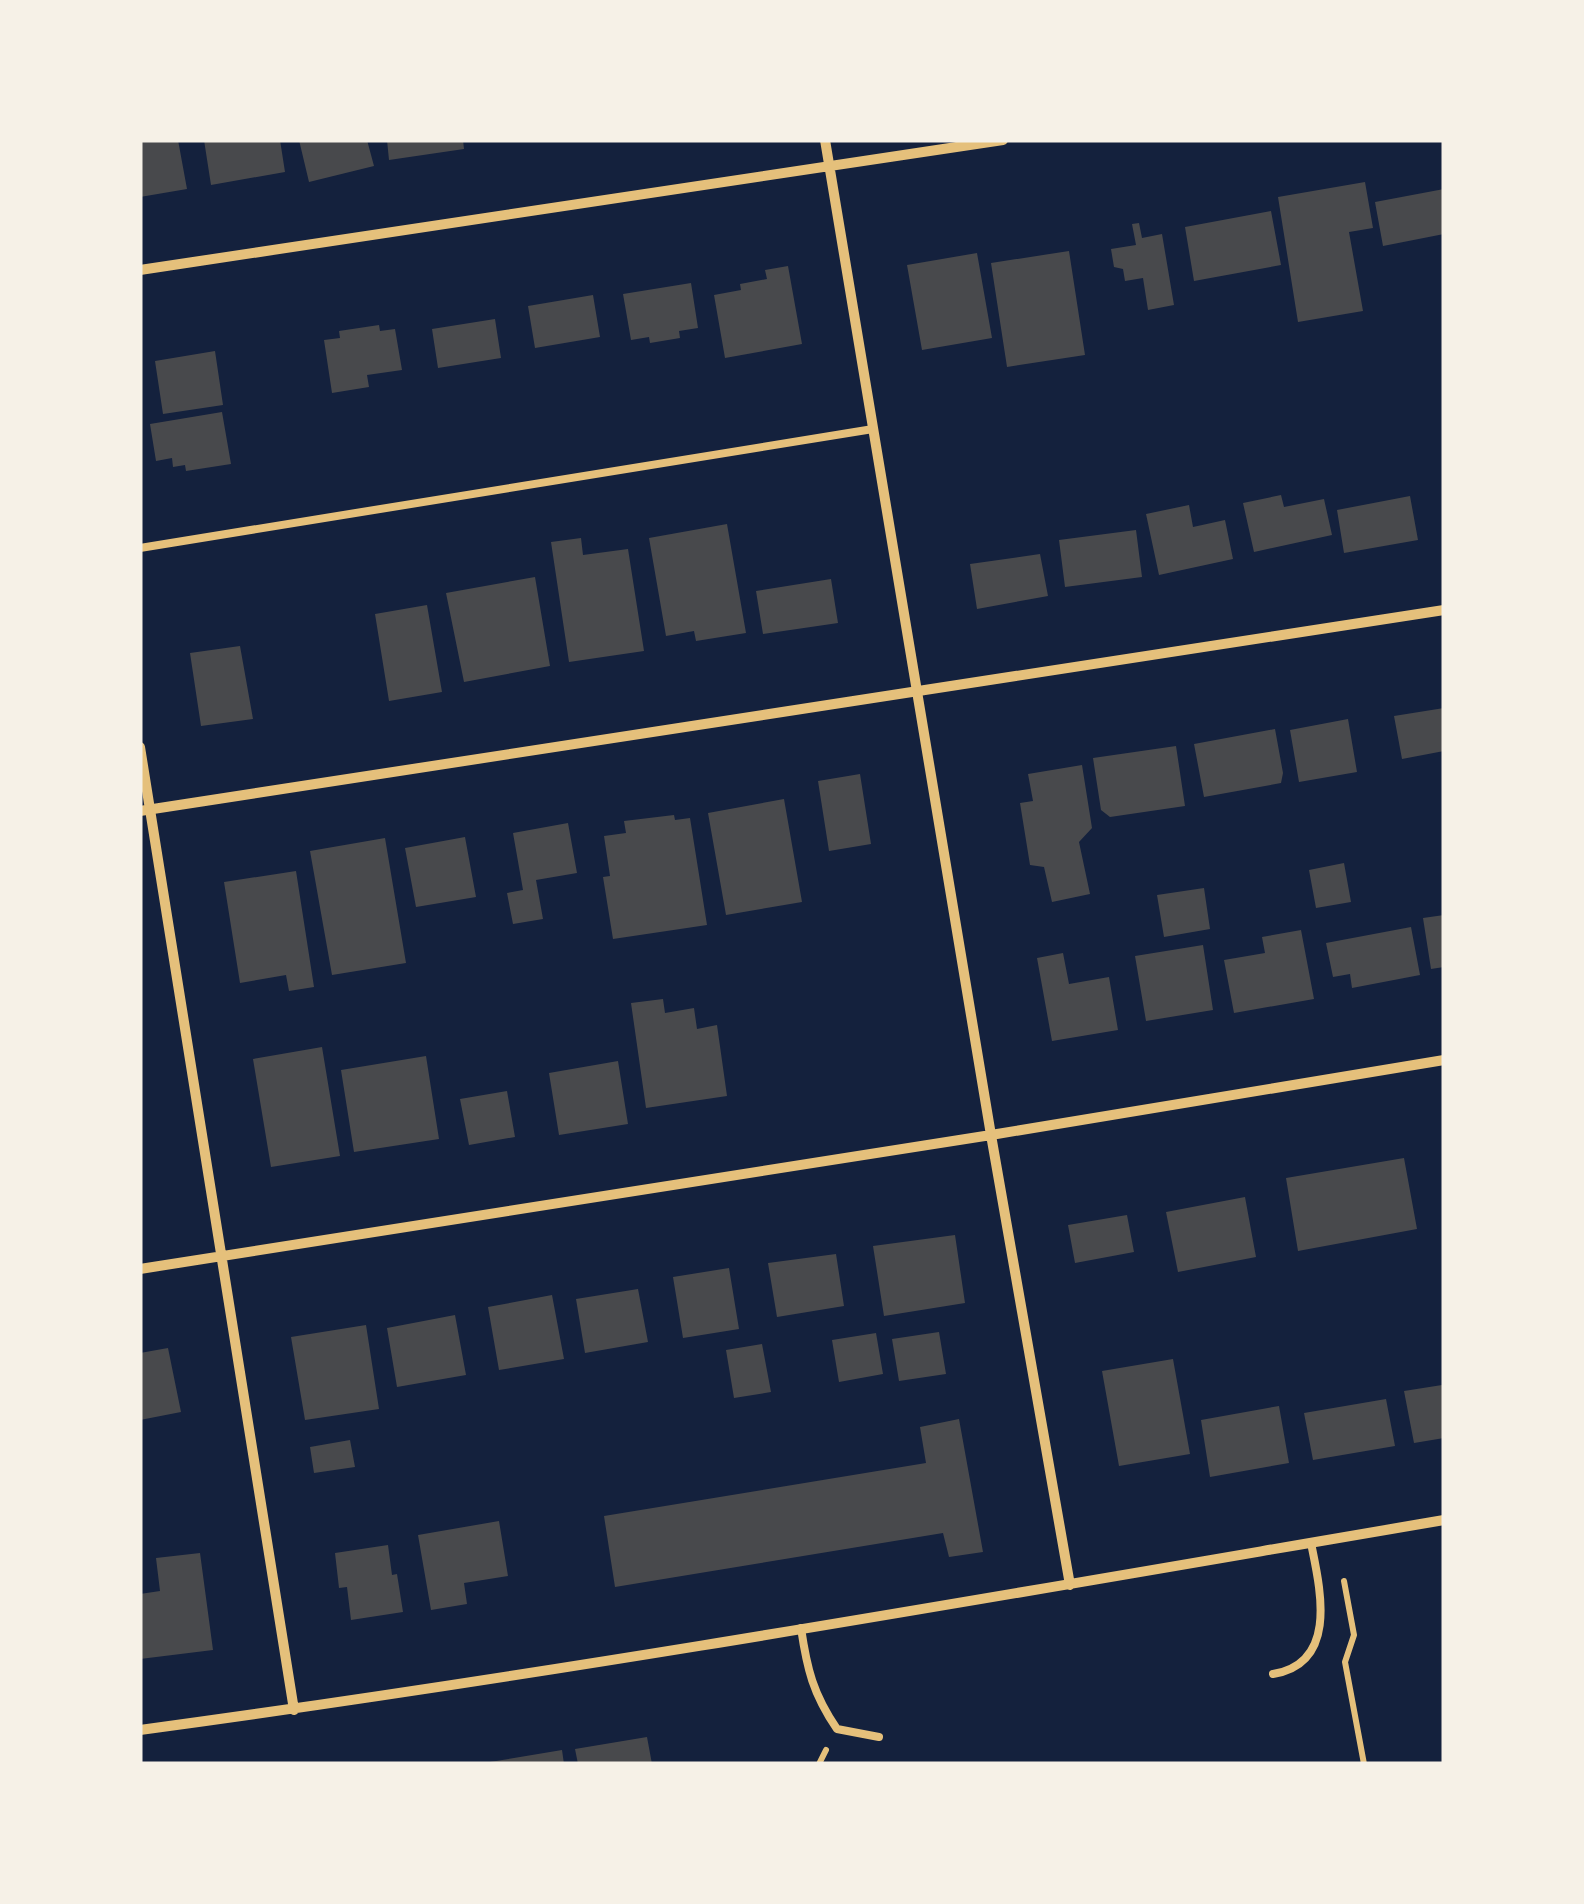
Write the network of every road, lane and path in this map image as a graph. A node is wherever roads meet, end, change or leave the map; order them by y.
1 (824, 140) edge
2 (1003, 140) edge
3 (829, 164) junction
4 (140, 270) edge
5 (873, 428) junction
6 (140, 548) edge
7 (1444, 610) edge
8 (917, 691) junction
9 (140, 746) edge
10 (145, 810) edge
11 (1444, 1060) edge
12 (991, 1136) junction
13 (221, 1258) junction
14 (140, 1269) edge
15 (1444, 1520) edge
16 (1312, 1543) junction
17 (1344, 1581) dead end
18 (1070, 1585) junction
19 (801, 1628) junction
20 (1274, 1674) dead end
21 (294, 1710) junction
22 (140, 1730) edge
23 (879, 1737) dead end
24 (826, 1750) dead end
25 (819, 1764) edge
26 (1364, 1764) edge

1 - 3 street
2 - 3 street
3 - 4 street
3 - 5 street
5 - 6 lane
5 - 8 street
7 - 8 street
8 - 10 street
8 - 12 street
9 - 10 street
10 - 13 street
11 - 12 street
12 - 13 street
12 - 18 street
13 - 14 street
13 - 21 street
15 - 16 street
16 - 18 street
16 - 20 lane
17 - 26 path
18 - 19 street
19 - 21 street
19 - 23 lane
21 - 22 street
24 - 25 path

